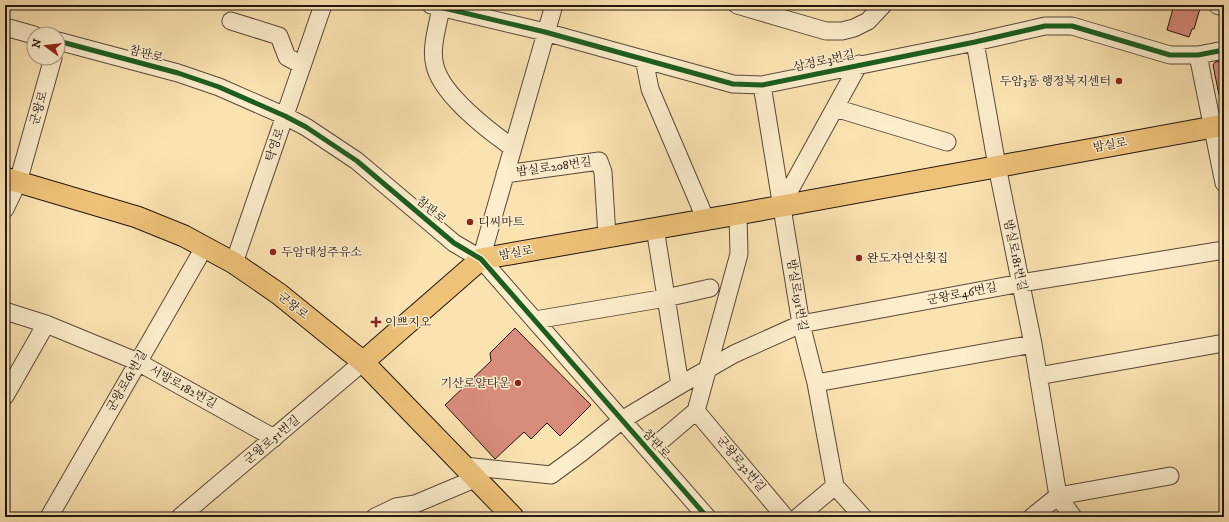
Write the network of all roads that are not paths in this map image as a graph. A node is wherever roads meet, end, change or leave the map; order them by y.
1 (323, 5) edge
2 (554, 5) edge
3 (737, 5) edge
4 (883, 5) edge
5 (1217, 5) edge
6 (436, 6) edge
7 (1224, 7) edge
8 (756, 8) edge
9 (786, 12) edge
10 (231, 21) dead end
11 (5, 27) edge
12 (545, 32) junction
13 (26, 33) edge
14 (975, 42) junction
15 (66, 44) edge
16 (1224, 50) edge
17 (1198, 55) junction
18 (644, 59) junction
19 (859, 64) junction
20 (302, 65) junction
21 (50, 66) edge
22 (762, 84) junction
23 (450, 91) joint
24 (834, 108) junction
25 (285, 116) junction
26 (1219, 125) edge
27 (947, 142) dead end
28 (512, 148) junction
29 (997, 166) junction
30 (505, 174) junction
31 (11, 180) edge
32 (1224, 183) edge
33 (781, 206) junction
34 (5, 209) edge
35 (738, 214) junction
36 (706, 220) junction
37 (655, 228) junction
38 (607, 236) junction
39 (205, 246) junction
40 (1224, 250) edge
41 (481, 259) junction
42 (234, 263) junction
43 (1021, 283) junction
44 (710, 288) dead end
45 (666, 298) junction
46 (5, 311) edge
47 (535, 320) junction
48 (46, 324) junction
49 (801, 324) junction
50 (1224, 343) edge
51 (1033, 344) junction
52 (138, 362) junction
53 (363, 362) junction
54 (709, 369) junction
55 (1038, 376) junction
56 (816, 383) junction
57 (680, 385) junction
58 (5, 396) edge
59 (696, 411) junction
60 (622, 420) junction
61 (274, 438) junction
62 (649, 451) junction
63 (470, 472) junction
64 (1170, 476) dead end
65 (835, 486) junction
66 (1058, 496) junction
67 (49, 517) edge
68 (180, 517) edge
69 (375, 517) edge
70 (513, 517) edge
71 (707, 517) edge
72 (786, 517) edge
73 (798, 517) edge
74 (863, 517) edge
75 (1032, 517) edge
76 (1073, 517) edge

1 - 20 street, 탁영로
2 - 12 street, 밤실로208번길
3 - 8 street
4 - 9 street
5 - 7 street
6 - 12 street, 삼정로3번길
6 - 23 street, 삼정로3번길
8 - 9 street
10 - 20 street
11 - 13 street
12 - 18 street, 삼정로3번길
12 - 28 street, 밤실로208번길
14 - 17 street, 삼정로3번길
14 - 19 street, 삼정로3번길
14 - 29 street
15 - 25 street, 참판로
16 - 17 street, 삼정로3번길
17 - 26 street
18 - 22 street, 삼정로3번길
18 - 36 street
19 - 22 street, 삼정로3번길
19 - 24 street
20 - 25 street, 탁영로
21 - 31 street, 군왕로
22 - 33 street
23 - 28 street, 밤실로208번길
24 - 27 street
24 - 33 street
25 - 41 street, 참판로
25 - 42 street, 탁영로
26 - 29 main road, 밤실로
26 - 32 street
28 - 30 street, 밤실로208번길
29 - 33 main road, 밤실로
29 - 43 street, 밤실로181번길
30 - 38 street, 밤실로208번길
30 - 41 street, 밤실로208번길
31 - 34 street
31 - 39 main road, 군왕로
33 - 35 main road, 밤실로
33 - 49 street, 밤실로191번길
35 - 36 main road, 밤실로
35 - 54 street
36 - 37 main road, 밤실로
37 - 38 main road, 밤실로
37 - 45 street
38 - 41 main road, 밤실로
39 - 42 main road, 군왕로
39 - 52 street, 군왕로61번길
40 - 43 street, 군왕로46번길
41 - 47 street, 참판로
41 - 53 main road, 밤실로
42 - 53 main road, 군왕로
43 - 49 street, 군왕로46번길
43 - 51 street, 밤실로181번길
44 - 45 street
45 - 47 street
45 - 57 street
46 - 48 street, 서방로182번길
47 - 60 street, 참판로
48 - 52 street, 서방로182번길
48 - 58 street
49 - 54 street, 군왕로46번길
49 - 56 street, 밤실로191번길
50 - 55 street
51 - 55 street, 밤실로181번길
51 - 56 street
52 - 61 street, 서방로182번길
52 - 67 street, 군왕로61번길
53 - 61 street, 군왕로51번길
53 - 63 main road, 군왕로
54 - 57 street, 군왕로46번길
54 - 59 street
55 - 66 street, 밤실로181번길
56 - 65 street, 밤실로191번길
57 - 60 street, 군왕로46번길
59 - 62 street
59 - 72 street, 군왕로32번길
60 - 62 street, 참판로
60 - 63 street, 군왕로46번길
61 - 68 street, 군왕로51번길
62 - 71 street, 참판로
63 - 69 street
63 - 70 main road, 군왕로
64 - 66 street
65 - 73 street
65 - 74 street
66 - 75 street
66 - 76 street, 밤실로181번길

